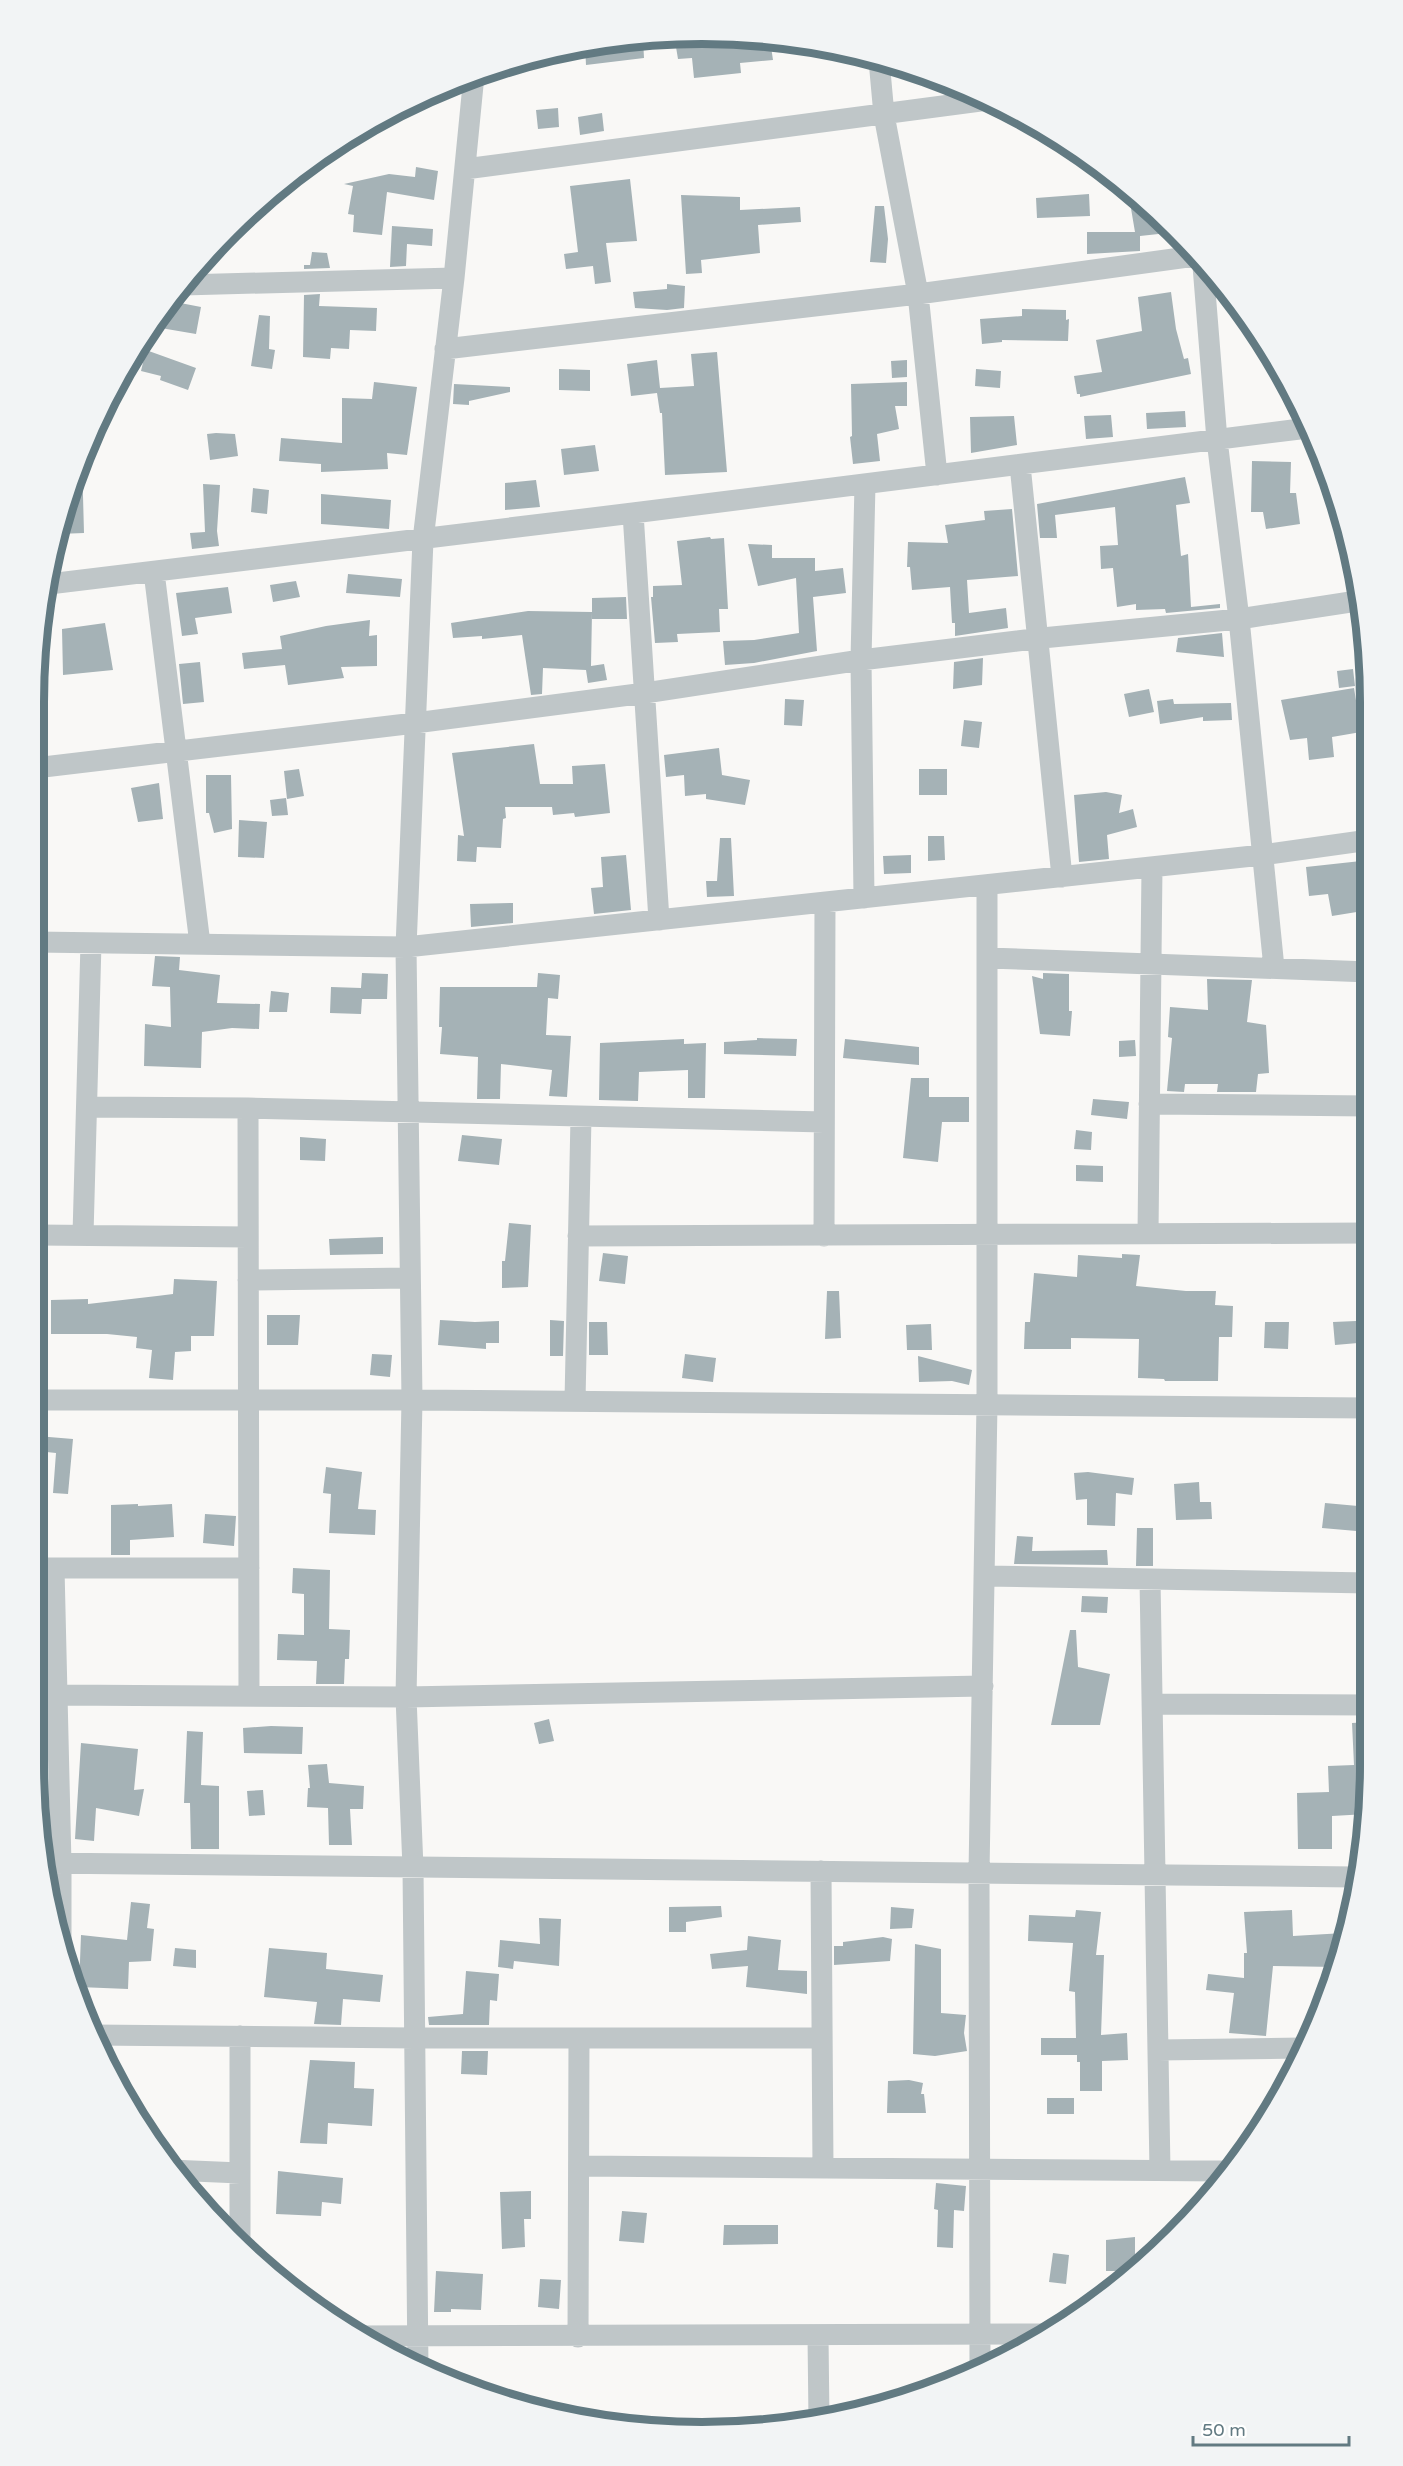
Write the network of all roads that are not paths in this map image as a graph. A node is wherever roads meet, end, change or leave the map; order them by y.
1 (880, 68) edge
2 (473, 85) edge
3 (972, 102) edge
4 (884, 115) junction
5 (465, 169) junction
6 (1186, 257) edge
7 (1204, 277) edge
8 (454, 278) junction
9 (193, 285) edge
10 (918, 294) junction
11 (445, 350) junction
12 (1300, 429) edge
13 (1217, 440) junction
14 (1020, 465) junction
15 (938, 475) junction
16 (865, 484) junction
17 (633, 513) junction
18 (423, 540) junction
19 (154, 572) junction
20 (54, 583) edge
21 (1352, 602) edge
22 (1239, 619) junction
23 (1038, 639) junction
24 (861, 660) junction
25 (645, 693) junction
26 (415, 723) junction
27 (176, 751) junction
28 (44, 767) edge
29 (1360, 841) edge
30 (1262, 855) junction
31 (1152, 867) junction
32 (1062, 877) junction
33 (987, 885) junction
34 (864, 898) junction
35 (825, 902) junction
36 (659, 920) junction
37 (44, 942) edge
38 (92, 943) junction
39 (200, 944) junction
40 (406, 947) junction
41 (988, 958) junction
42 (1150, 964) junction
43 (1274, 968) junction
44 (1360, 972) edge
45 (1149, 1104) junction
46 (1360, 1106) edge
47 (87, 1107) junction
48 (248, 1108) junction
49 (408, 1113) junction
50 (581, 1117) junction
51 (824, 1122) junction
52 (1360, 1233) edge
53 (1148, 1234) junction
54 (44, 1235) edge
55 (83, 1235) junction
56 (988, 1235) junction
57 (578, 1236) junction
58 (824, 1236) junction
59 (248, 1237) junction
60 (410, 1278) junction
61 (248, 1280) junction
62 (44, 1400) edge
63 (249, 1400) junction
64 (412, 1400) junction
65 (575, 1401) junction
66 (987, 1404) junction
67 (1360, 1408) edge
68 (46, 1568) edge
69 (249, 1568) junction
70 (984, 1576) junction
71 (1150, 1579) junction
72 (1360, 1583) edge
73 (982, 1686) junction
74 (57, 1695) junction
75 (249, 1696) junction
76 (406, 1697) junction
77 (1152, 1704) junction
78 (1360, 1705) edge
79 (51, 1863) edge
80 (51, 1864) edge
81 (413, 1868) junction
82 (821, 1871) junction
83 (980, 1873) junction
84 (1155, 1875) junction
85 (1350, 1877) edge
86 (102, 2035) edge
87 (240, 2036) junction
88 (415, 2038) junction
89 (579, 2038) junction
90 (822, 2038) junction
91 (1295, 2048) edge
92 (1158, 2050) junction
93 (579, 2166) junction
94 (823, 2168) junction
95 (980, 2170) junction
96 (184, 2171) edge
97 (1160, 2171) junction
98 (1219, 2171) edge
99 (240, 2173) junction
100 (240, 2234) edge
101 (980, 2334) junction
102 (1030, 2334) edge
103 (818, 2335) junction
104 (377, 2337) edge
105 (578, 2337) junction
106 (419, 2338) junction
107 (418, 2359) edge
108 (980, 2361) edge
109 (819, 2412) edge

1 - 4 street
2 - 5 street
3 - 4 street
4 - 5 street
4 - 10 street
5 - 8 street
6 - 10 street
7 - 13 street
8 - 9 street
8 - 11 street
10 - 11 street
10 - 15 street
11 - 18 street
12 - 13 street
13 - 14 street
13 - 22 street
14 - 15 street
14 - 23 street
15 - 16 street
16 - 17 street
16 - 24 street
17 - 18 street
17 - 25 street
18 - 19 street
18 - 26 street
19 - 20 street
19 - 27 street
21 - 22 street
22 - 23 street
22 - 30 street
23 - 24 street
23 - 32 street
24 - 25 street
24 - 34 street
25 - 26 street
25 - 36 street
26 - 27 street
26 - 40 street
27 - 28 street
27 - 39 street
29 - 30 street
30 - 31 street
30 - 43 street
31 - 32 street
31 - 42 street
32 - 33 street
33 - 34 street
33 - 41 street
34 - 35 street
35 - 36 street
35 - 51 street
36 - 40 street
37 - 38 street
38 - 39 street
38 - 47 street
39 - 40 street
40 - 49 street
41 - 42 street
41 - 56 street
42 - 43 street
42 - 45 street
43 - 44 street
45 - 46 street
45 - 53 street
47 - 48 street
47 - 55 street
48 - 49 street
48 - 59 street
49 - 50 street
49 - 60 street
50 - 51 street
50 - 57 street
51 - 58 street
52 - 53 street
53 - 56 street
54 - 55 street
55 - 59 street
56 - 58 street
56 - 66 street
57 - 58 street
57 - 65 street
59 - 61 street
60 - 61 street
60 - 64 street
61 - 63 street
62 - 63 street
63 - 64 street
63 - 69 street
64 - 65 street
64 - 76 street
65 - 66 street
66 - 67 street
66 - 70 street
68 - 69 street
68 - 74 street
69 - 75 street
70 - 71 street
70 - 73 street
71 - 72 street
71 - 77 street
73 - 76 street
73 - 83 street
74 - 75 street
74 - 79 street
75 - 76 street
76 - 81 street
77 - 78 street
77 - 84 street
80 - 81 street
81 - 82 street
81 - 88 street
82 - 83 street
82 - 90 street
83 - 84 street
83 - 95 street
84 - 85 street
84 - 92 street
86 - 87 street
87 - 88 street
87 - 99 street
88 - 89 street
88 - 106 street
89 - 90 street
89 - 93 street
90 - 94 street
91 - 92 street
92 - 97 street
93 - 94 street
93 - 105 street
94 - 95 street
95 - 97 street
95 - 101 street
96 - 99 street
97 - 98 street
99 - 100 street
101 - 102 street
101 - 103 street
101 - 108 street
103 - 105 street
103 - 109 street
104 - 106 street
105 - 106 street
106 - 107 street

